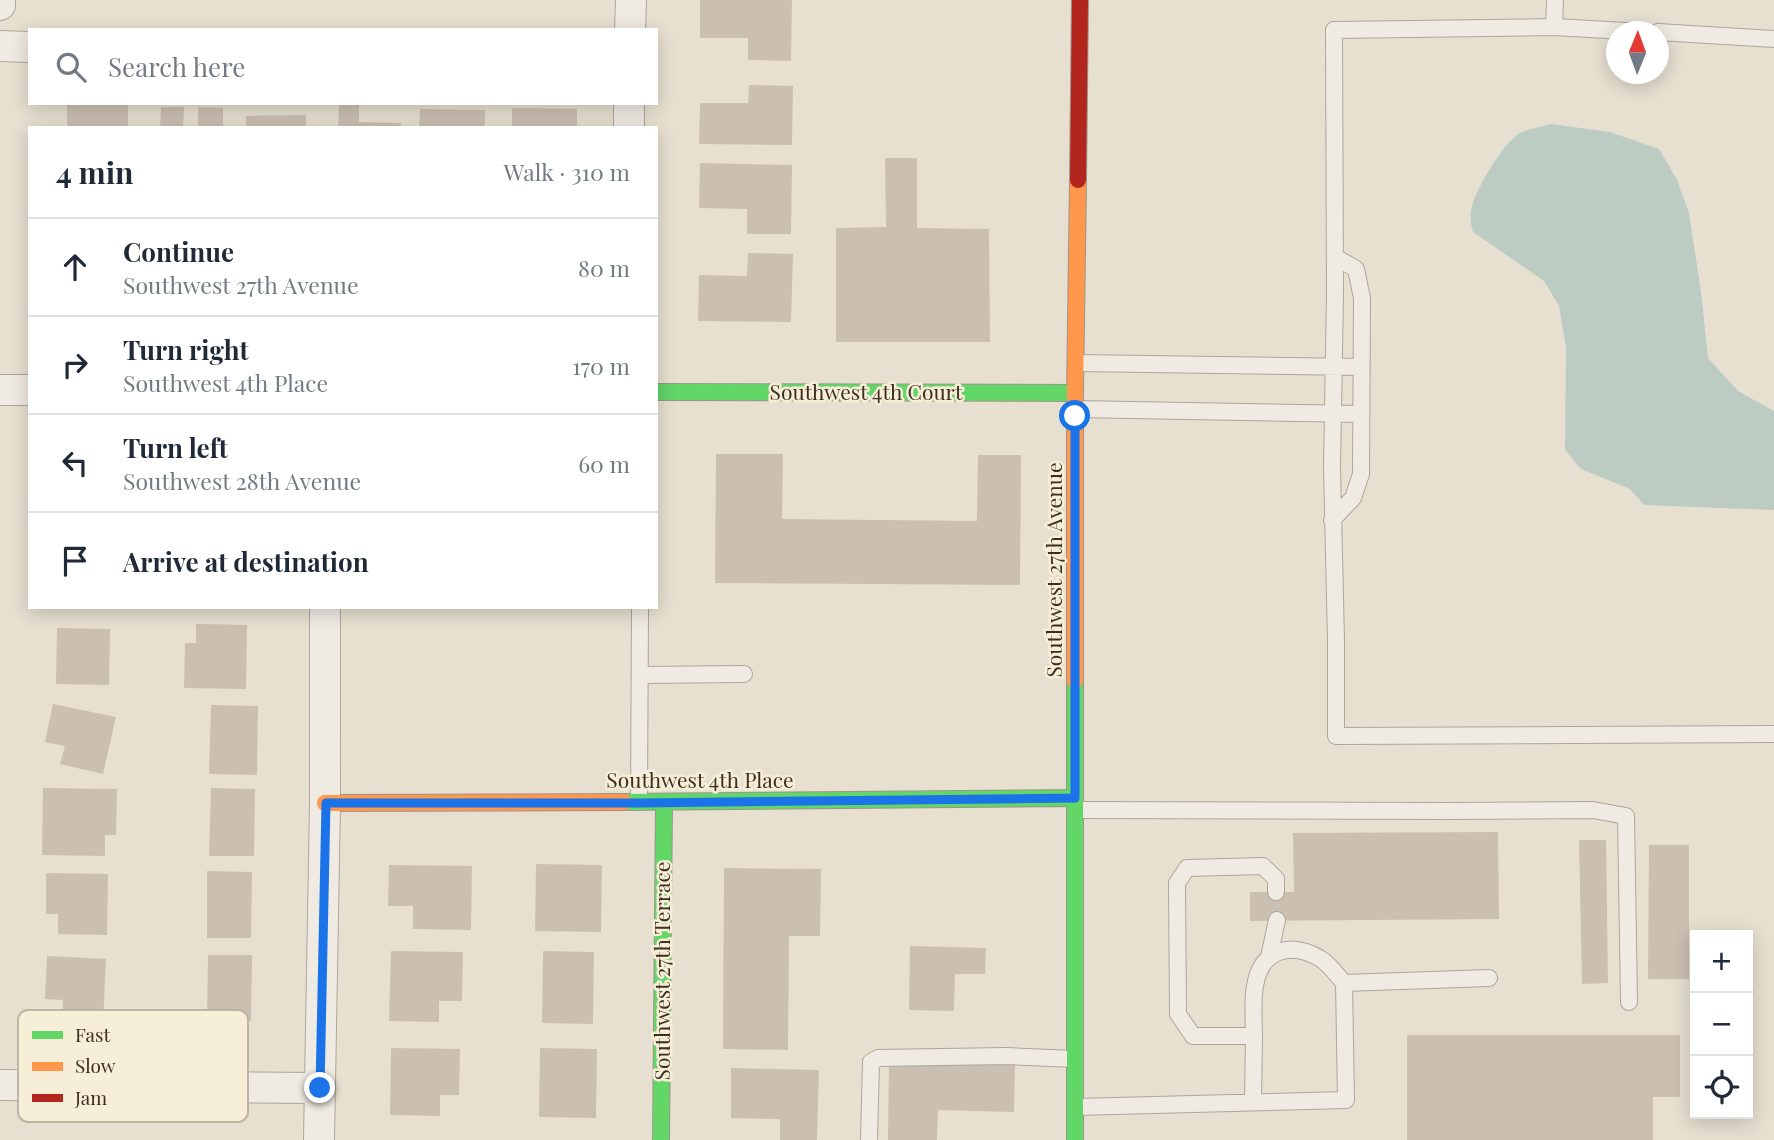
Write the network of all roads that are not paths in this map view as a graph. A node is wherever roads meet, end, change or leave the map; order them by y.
1 (631, 0) edge
2 (1080, 0) edge
3 (1555, 0) edge
4 (1554, 27) junction
5 (630, 28) edge
6 (1606, 30) edge
7 (1669, 33) edge
8 (1774, 39) edge
9 (0, 46) edge
10 (28, 47) edge
11 (629, 105) edge
12 (629, 126) edge
13 (1335, 257) junction
14 (1076, 363) junction
15 (1334, 367) junction
16 (1361, 367) junction
17 (0, 390) edge
18 (28, 390) edge
19 (658, 392) edge
20 (1075, 401) junction
21 (1334, 414) junction
22 (1361, 414) junction
23 (1332, 520) junction
24 (324, 609) edge
25 (640, 609) edge
26 (744, 674) dead end
27 (640, 675) junction
28 (1774, 734) edge
29 (664, 802) junction
30 (326, 803) junction
31 (639, 803) junction
32 (1075, 804) junction
33 (1276, 892) dead end
34 (1277, 920) dead end
35 (1269, 957) junction
36 (1489, 978) dead end
37 (1344, 983) junction
38 (1629, 1002) dead end
39 (1254, 1036) junction
40 (1075, 1059) junction
41 (0, 1085) edge
42 (18, 1085) edge
43 (248, 1087) edge
44 (320, 1088) junction
45 (1253, 1102) junction
46 (1075, 1107) junction
47 (319, 1140) edge
48 (661, 1140) edge
49 (869, 1140) edge
50 (1075, 1140) edge

1 - 5 street
2 - 14 street, Southwest 27th Avenue
3 - 4 lane
4 - 6 lane
4 - 13 lane
7 - 8 lane
9 - 10 street
11 - 12 street
13 - 15 lane
13 - 16 lane
14 - 15 lane
14 - 20 street, Southwest 27th Avenue
15 - 16 lane
15 - 21 lane
16 - 22 lane
17 - 18 street
19 - 20 street, Southwest 4th Court
20 - 21 lane
20 - 32 street, Southwest 27th Avenue
21 - 22 lane
21 - 23 lane
22 - 23 lane
23 - 28 lane
24 - 30 street
25 - 27 lane
26 - 27 lane
27 - 31 lane
29 - 31 street, Southwest 4th Place
29 - 32 street, Southwest 4th Place
29 - 48 street, Southwest 27th Terrace
30 - 31 street, Southwest 4th Place
30 - 44 street
32 - 38 lane
32 - 40 street, Southwest 27th Avenue
33 - 39 lane
34 - 35 lane
35 - 37 lane
35 - 39 lane
36 - 37 lane
37 - 45 lane
39 - 45 lane
40 - 46 street, Southwest 27th Avenue
40 - 49 lane
41 - 42 street
43 - 44 street
44 - 47 street
45 - 46 lane
46 - 50 street, Southwest 27th Avenue

